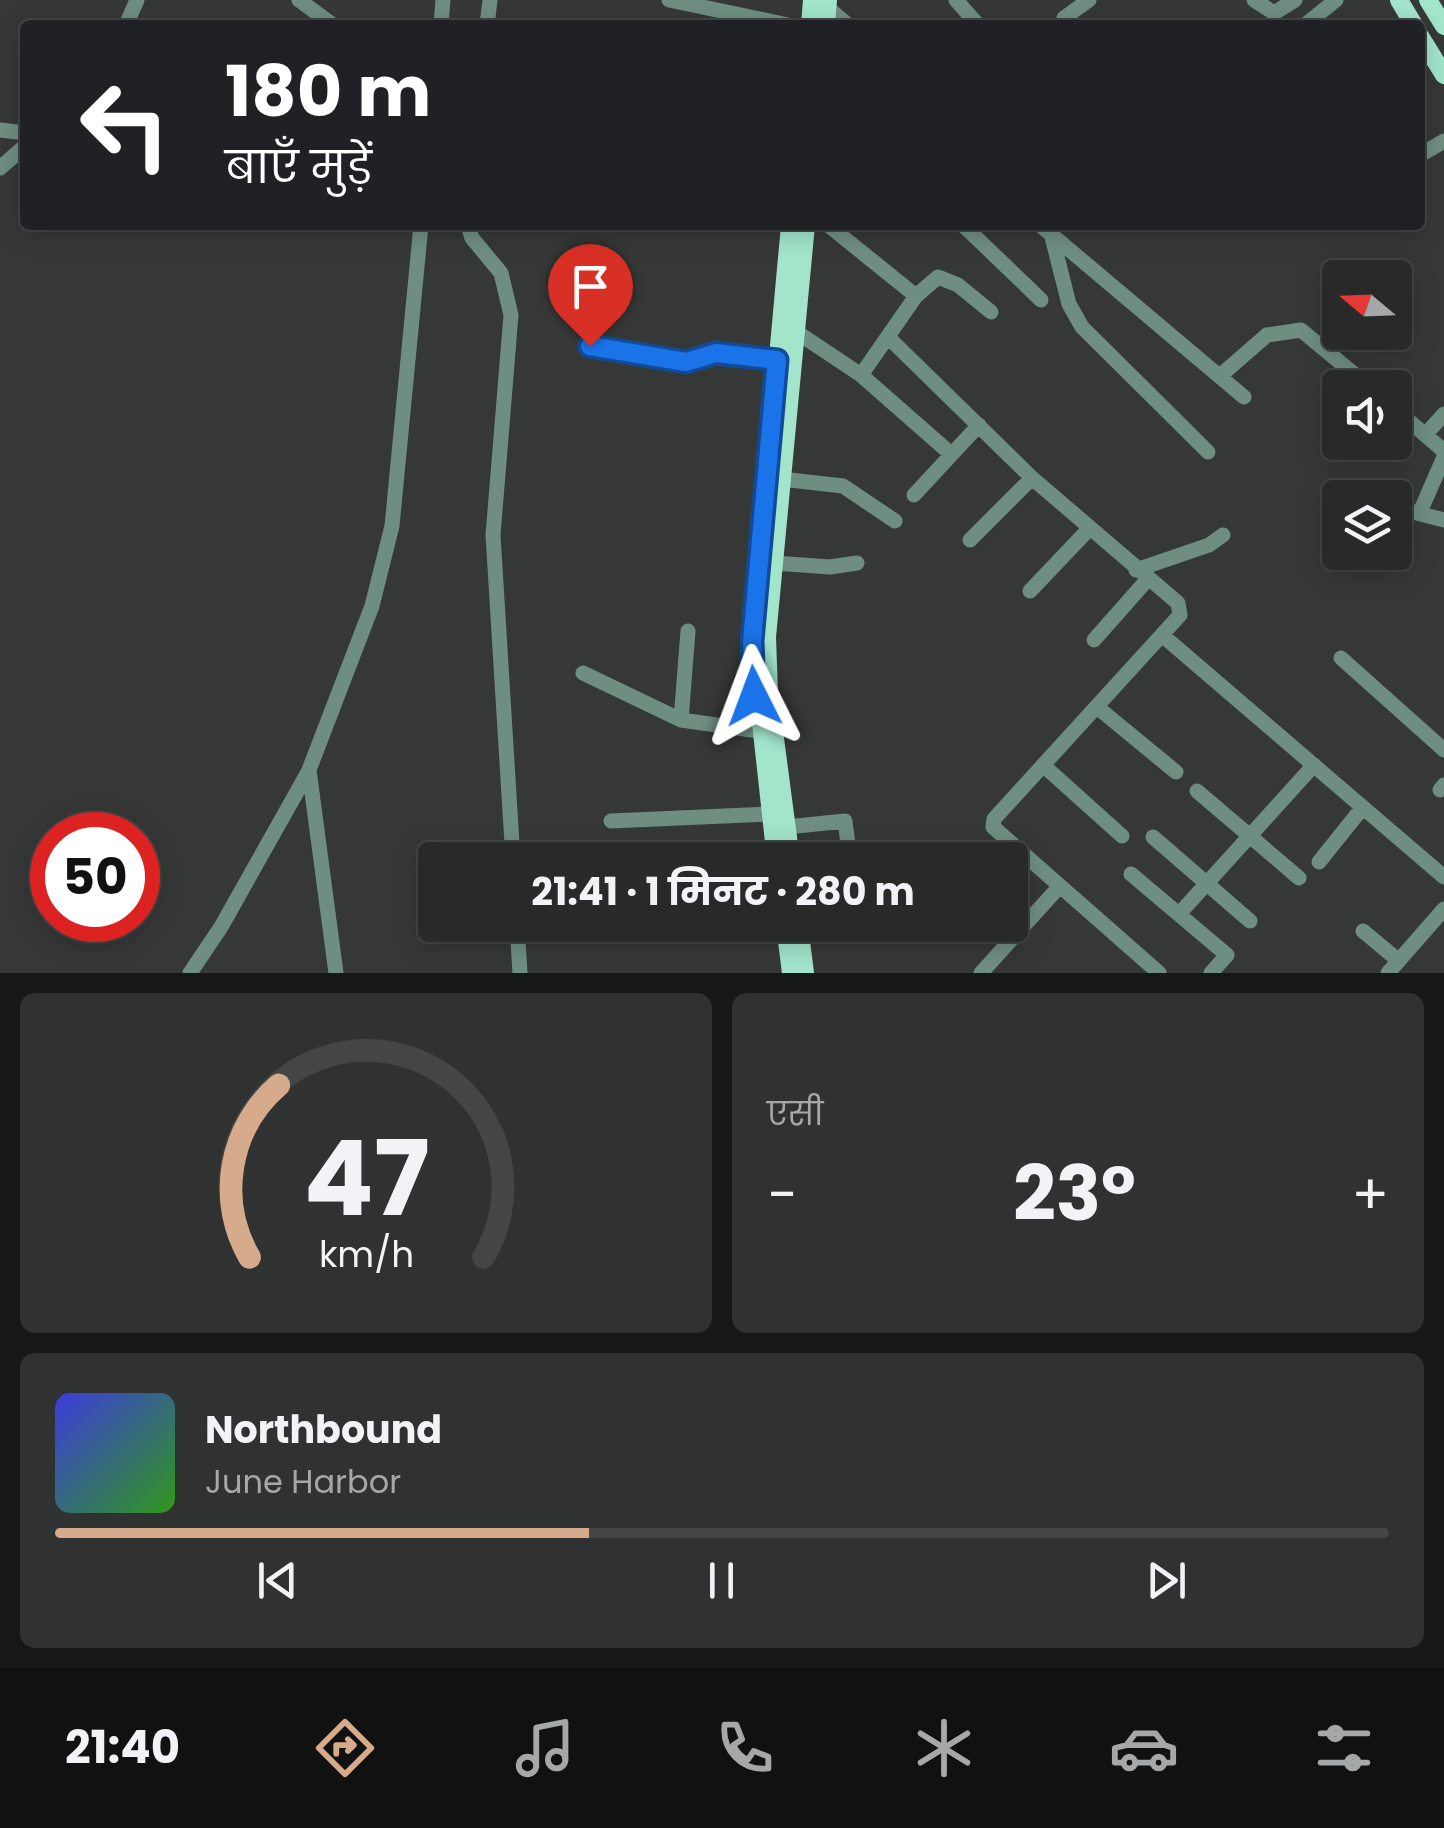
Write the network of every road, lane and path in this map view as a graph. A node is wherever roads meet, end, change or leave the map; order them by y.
1 (299, 0) edge
2 (669, 0) edge
3 (956, 0) edge
4 (1088, 0) edge
5 (1254, 0) edge
6 (1295, 0) edge
7 (1336, 0) edge
8 (1428, 0) edge
9 (1064, 18) dead end
10 (326, 20) edge
11 (764, 20) edge
12 (974, 20) edge
13 (1311, 20) edge
14 (1444, 26) edge
15 (1425, 44) edge
16 (1444, 75) edge
17 (20, 150) edge
18 (0, 168) edge
19 (421, 230) edge
20 (470, 230) edge
21 (790, 230) edge
22 (805, 230) edge
23 (834, 230) edge
24 (968, 230) edge
25 (1046, 231) edge
26 (916, 296) junction
27 (1041, 300) dead end
28 (991, 312) dead end
29 (788, 327) junction
30 (890, 340) junction
31 (590, 346) dead end
32 (777, 360) junction
33 (1349, 370) edge
34 (861, 374) junction
35 (1221, 375) junction
36 (1244, 396) dead end
37 (1444, 414) edge
38 (1412, 423) edge
39 (979, 425) junction
40 (1425, 435) junction
41 (1208, 452) dead end
42 (951, 454) junction
43 (1444, 454) edge
44 (1032, 478) junction
45 (781, 479) junction
46 (914, 495) dead end
47 (1412, 512) edge
48 (1420, 512) junction
49 (1444, 520) edge
50 (896, 521) dead end
51 (1089, 529) junction
52 (1223, 536) dead end
53 (970, 540) dead end
54 (856, 563) dead end
55 (774, 564) junction
56 (1141, 575) junction
57 (1030, 591) dead end
58 (688, 631) dead end
59 (1162, 635) junction
60 (1094, 640) dead end
61 (1340, 658) dead end
62 (584, 673) dead end
63 (1098, 706) junction
64 (681, 720) junction
65 (759, 731) junction
66 (1444, 750) edge
67 (1314, 764) junction
68 (1044, 766) junction
69 (309, 770) junction
70 (1176, 772) dead end
71 (1197, 790) dead end
72 (1362, 807) junction
73 (770, 814) junction
74 (611, 821) dead end
75 (787, 827) junction
76 (1122, 836) dead end
77 (1248, 836) junction
78 (1153, 837) dead end
79 (511, 842) edge
80 (774, 842) edge
81 (789, 842) edge
82 (848, 842) edge
83 (1319, 862) dead end
84 (1131, 874) dead end
85 (1444, 877) edge
86 (1298, 878) dead end
87 (1206, 885) junction
88 (1059, 887) junction
89 (1444, 909) edge
90 (1180, 914) junction
91 (1250, 921) dead end
92 (1363, 931) dead end
93 (518, 942) edge
94 (787, 942) edge
95 (801, 942) edge
96 (1393, 967) edge
97 (190, 973) edge
98 (336, 973) edge
99 (520, 973) edge
100 (791, 973) edge
101 (806, 973) edge
102 (981, 973) edge
103 (1160, 973) edge
104 (1212, 973) edge

1 - 10 street
2 - 11 street
3 - 12 street
4 - 9 street
5 - 6 street
7 - 13 street
8 - 14 main road
15 - 16 main road
17 - 18 street
19 - 69 street
20 - 79 street
21 - 29 main road
22 - 29 main road
23 - 26 street
24 - 27 street
25 - 35 street
25 - 41 street
26 - 28 street
26 - 30 street
29 - 32 main road
29 - 34 street
29 - 45 main road
30 - 34 street
30 - 39 street
31 - 32 street
32 - 65 main road
33 - 35 street
34 - 42 street
35 - 36 street
37 - 40 street
38 - 40 street
39 - 42 street
39 - 44 street
40 - 43 street
42 - 46 street
43 - 48 street
44 - 51 street
44 - 53 street
45 - 50 street
45 - 55 main road
47 - 48 street
48 - 49 street
51 - 56 street
51 - 57 street
52 - 56 street
54 - 55 street
55 - 75 main road
56 - 59 street
56 - 60 street
58 - 64 street
59 - 63 street
59 - 67 street
61 - 66 street
62 - 64 street
63 - 68 street
63 - 70 street
64 - 65 street
65 - 73 main road
67 - 72 street
67 - 77 street
68 - 76 street
68 - 88 street
69 - 97 street
69 - 98 street
71 - 77 street
72 - 83 street
72 - 85 street
73 - 74 street
73 - 80 main road
75 - 81 main road
75 - 82 street
77 - 86 street
77 - 87 street
78 - 87 street
84 - 90 street
87 - 90 street
87 - 91 street
88 - 102 street
88 - 103 street
89 - 96 street
90 - 104 street
92 - 96 street
93 - 99 street
94 - 100 main road
95 - 101 main road

